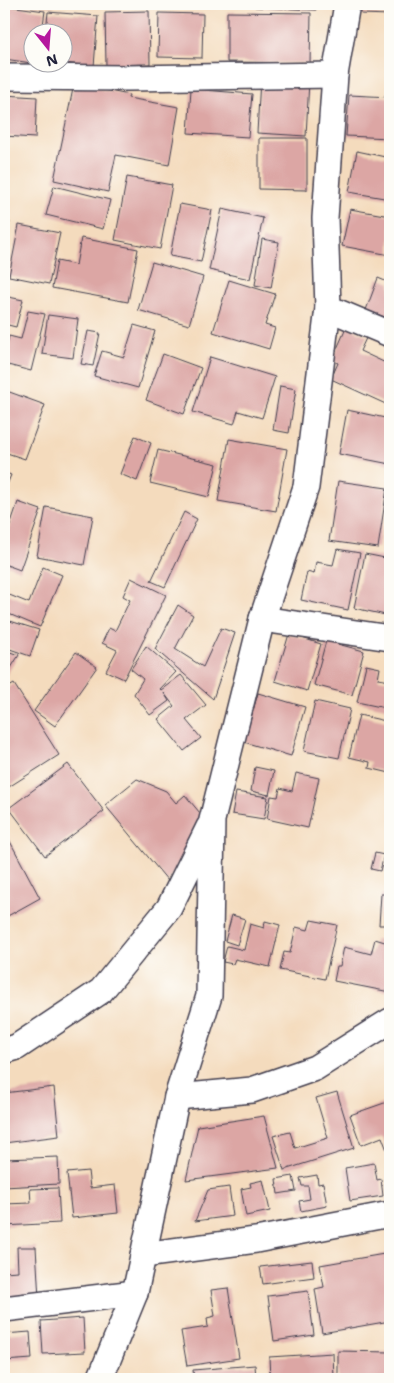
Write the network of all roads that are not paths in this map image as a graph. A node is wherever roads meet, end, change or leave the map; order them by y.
1 (347, 4) edge
2 (335, 75) junction
3 (4, 77) edge
4 (328, 308) junction
5 (390, 334) edge
6 (262, 619) junction
7 (390, 638) edge
8 (212, 820) junction
9 (390, 1020) edge
10 (4, 1051) edge
11 (177, 1096) junction
12 (390, 1214) edge
13 (143, 1255) junction
14 (136, 1293) junction
15 (4, 1309) edge
16 (100, 1379) edge

1 - 2 street
2 - 3 street
2 - 4 street
4 - 5 street
4 - 6 street
6 - 7 street
6 - 8 street
8 - 10 street
8 - 11 street
9 - 11 street
11 - 13 street
12 - 13 street
13 - 14 street
14 - 15 street
14 - 16 street

